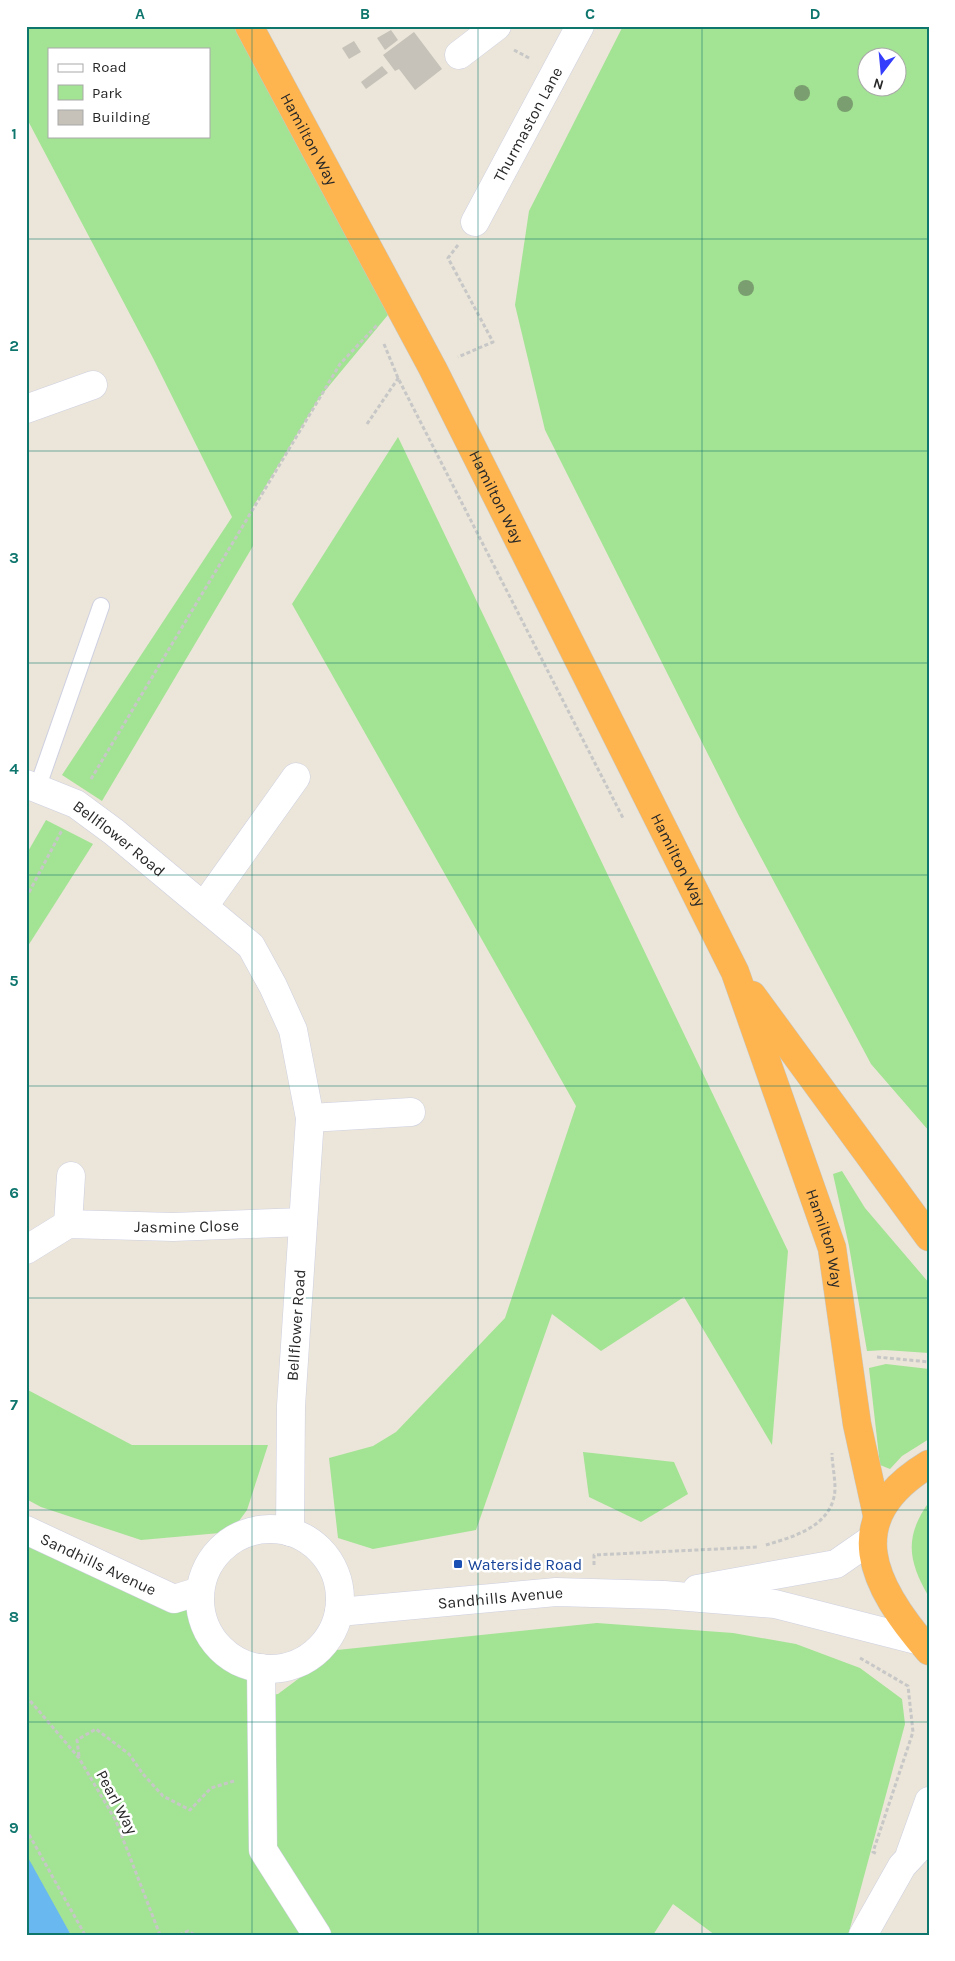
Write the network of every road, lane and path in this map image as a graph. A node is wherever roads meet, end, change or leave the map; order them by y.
1 (249, 26) edge
2 (580, 26) edge
3 (489, 30) edge
4 (458, 55) dead end
5 (556, 71) junction
6 (475, 222) joint
7 (397, 304) junction
8 (372, 317) dead end
9 (376, 326) junction
10 (419, 344) junction
11 (433, 369) junction
12 (398, 378) junction
13 (93, 385) dead end
14 (26, 409) edge
15 (367, 424) dead end
16 (101, 606) dead end
17 (296, 777) dead end
18 (32, 786) edge
19 (76, 804) junction
20 (625, 822) dead end
21 (26, 898) edge
22 (204, 906) junction
23 (735, 972) junction
24 (411, 1112) dead end
25 (310, 1118) junction
26 (70, 1176) dead end
27 (303, 1222) junction
28 (68, 1224) junction
29 (929, 1237) edge
30 (26, 1250) edge
31 (929, 1362) edge
32 (850, 1372) junction
33 (831, 1449) dead end
34 (929, 1464) edge
35 (874, 1527) junction
36 (26, 1530) edge
37 (290, 1532) junction
38 (200, 1591) junction
39 (594, 1594) junction
40 (664, 1595) junction
41 (339, 1612) junction
42 (924, 1646) edge
43 (854, 1655) dead end
44 (261, 1668) junction
45 (26, 1696) edge
46 (79, 1758) junction
47 (261, 1773) junction
48 (929, 1801) edge
49 (26, 1829) edge
50 (929, 1837) edge
51 (905, 1863) junction
52 (85, 1935) edge
53 (160, 1935) edge
54 (179, 1935) edge
55 (195, 1935) edge
56 (317, 1935) edge
57 (863, 1935) edge

1 - 7 highway, Hamilton Way
2 - 5 street, Thurmaston Lane
3 - 4 street
3 - 5 path
5 - 6 street, Thurmaston Lane
6 - 11 path
7 - 9 path
7 - 10 highway, Hamilton Way
8 - 9 path
9 - 12 path
9 - 19 path
10 - 11 highway, Hamilton Way
10 - 12 path
11 - 23 highway, Hamilton Way
12 - 15 path
12 - 20 path
13 - 14 street
16 - 18 lane
17 - 22 street
18 - 19 street, Bellflower Road
19 - 21 path
19 - 22 street, Bellflower Road
22 - 25 street, Bellflower Road
23 - 29 highway, Hamilton Way
23 - 32 highway, Hamilton Way
24 - 25 street
25 - 27 street, Bellflower Road
26 - 28 street
27 - 28 street, Jasmine Close
27 - 37 street, Bellflower Road
28 - 30 street
31 - 32 path
32 - 35 highway, Hamilton Way
33 - 39 path
34 - 35 highway
35 - 40 street, Sandhills Avenue
35 - 42 highway, Hamilton Way
36 - 38 street, Sandhills Avenue
37 - 38 street
37 - 41 street
38 - 44 street
39 - 40 street, Sandhills Avenue
39 - 41 street, Sandhills Avenue
40 - 42 street, Sandhills Avenue
41 - 44 street
43 - 51 path
44 - 47 street
45 - 46 path, Pearl Way
46 - 47 path
46 - 53 path, Pearl Way
47 - 56 street
48 - 51 street
49 - 52 path
50 - 51 street
51 - 57 street
54 - 55 path

